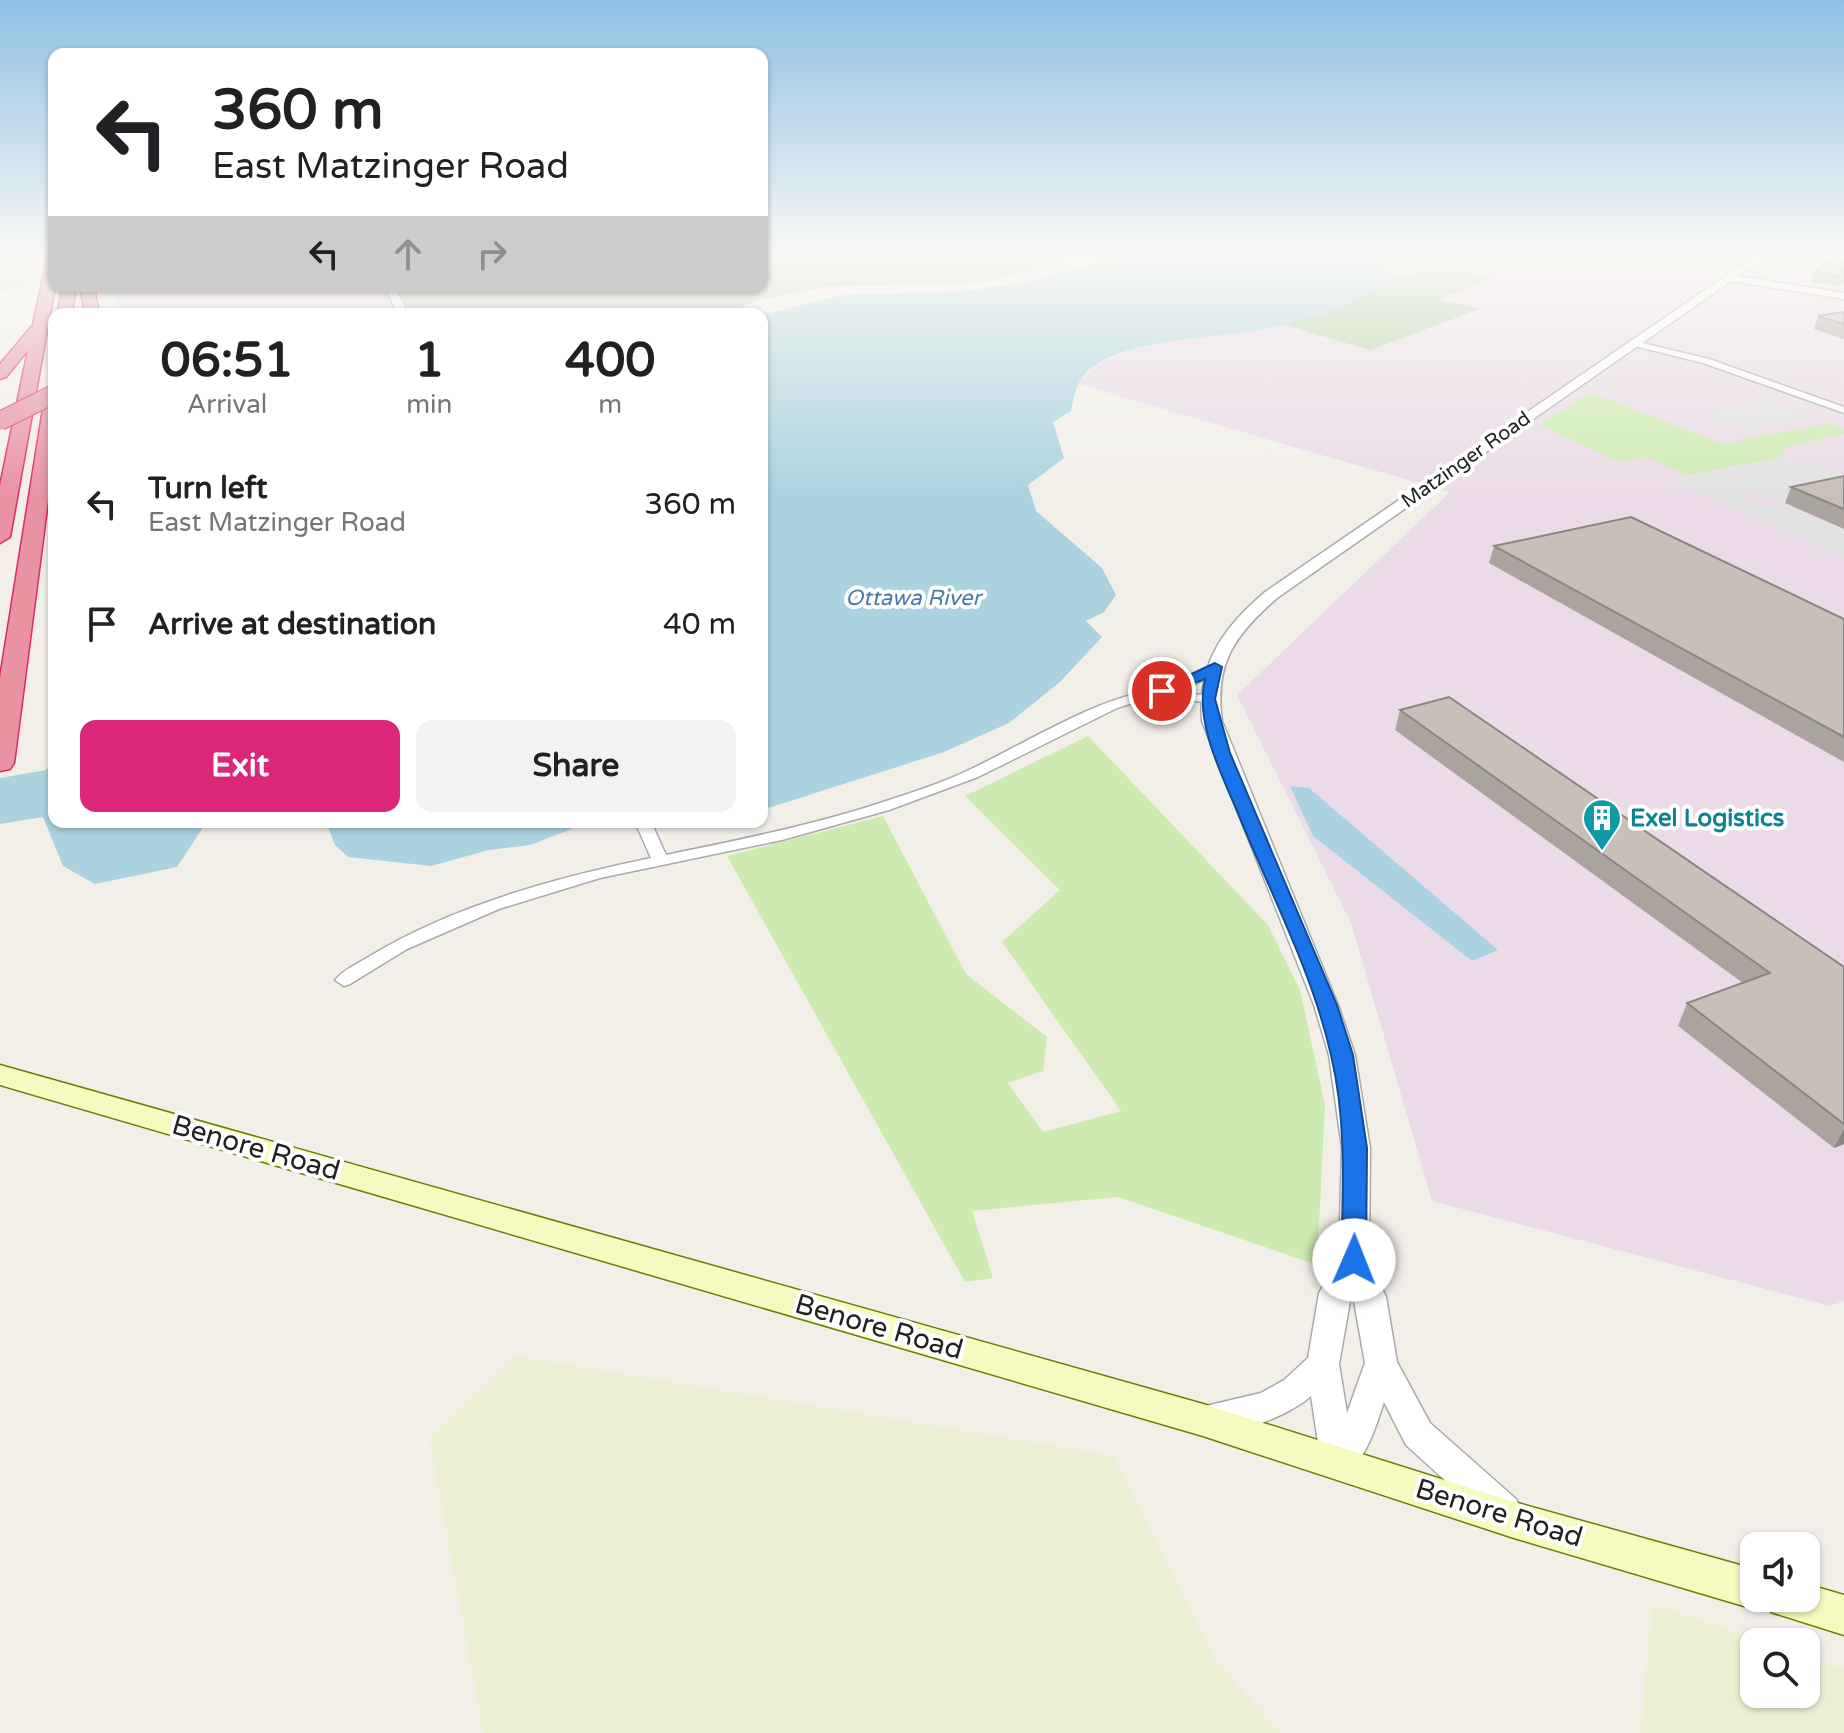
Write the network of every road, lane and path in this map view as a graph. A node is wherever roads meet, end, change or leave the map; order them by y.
1 (34, 334) edge
2 (39, 334) edge
3 (1647, 334) edge
4 (1634, 343) junction
5 (0, 374) edge
6 (48, 395) edge
7 (1844, 410) edge
8 (0, 421) edge
9 (48, 433) edge
10 (0, 537) edge
11 (1215, 667) junction
12 (1144, 695) junction
13 (1208, 699) junction
14 (0, 763) edge
15 (646, 828) edge
16 (660, 859) junction
17 (344, 980) dead end
18 (7, 1077) edge
19 (1354, 1260) junction
20 (1381, 1363) junction
21 (1323, 1364) junction
22 (1203, 1420) junction
23 (1338, 1462) junction
24 (1514, 1520) junction
25 (1740, 1585) edge
26 (1820, 1608) edge
27 (1844, 1615) edge

1 - 5 highway
2 - 10 highway
3 - 4 street, Matzinger Road
4 - 7 street
4 - 11 street, Matzinger Road
6 - 8 highway, bridge
9 - 14 highway
11 - 12 street
11 - 13 street, Matzinger Road
12 - 13 street
12 - 16 street
13 - 19 street
15 - 16 street
16 - 17 street
18 - 22 main road, Benore Road
19 - 20 street
19 - 21 street
20 - 23 street
20 - 24 street
21 - 22 street
21 - 23 street
22 - 23 main road, Benore Road
23 - 24 main road, Benore Road
24 - 25 main road, Benore Road
26 - 27 main road

